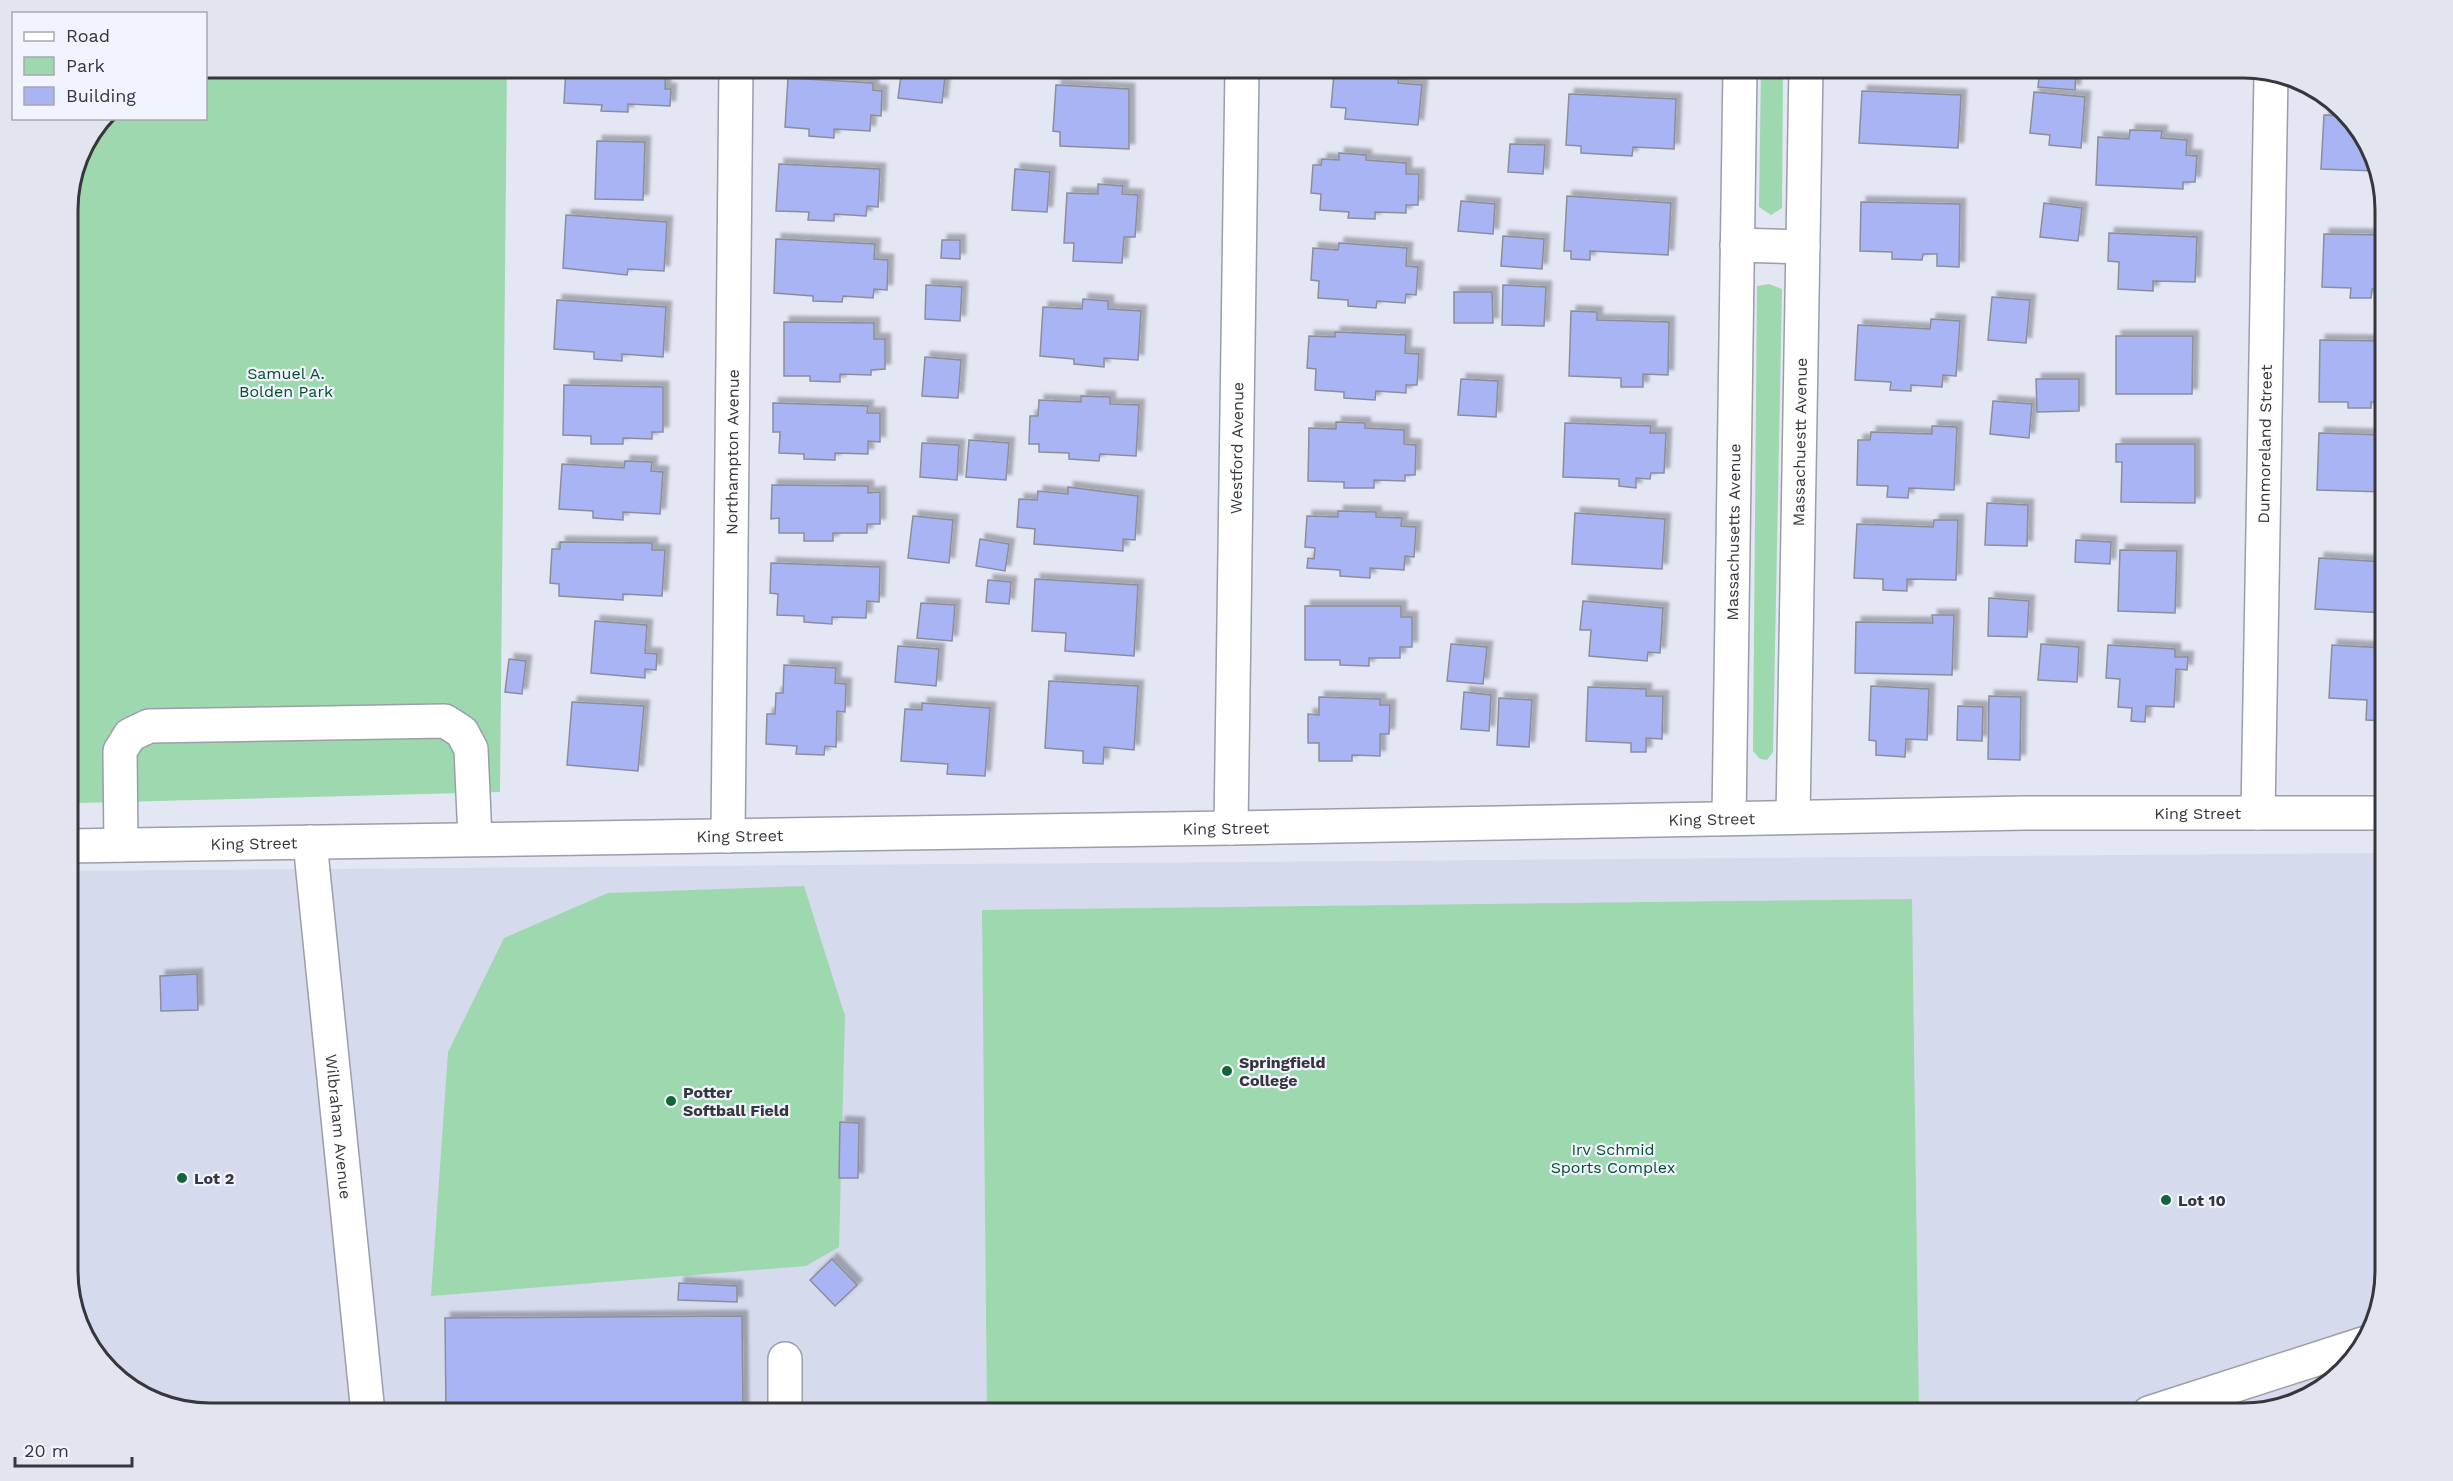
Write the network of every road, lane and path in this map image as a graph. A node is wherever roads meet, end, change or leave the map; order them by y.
1 (736, 78) edge
2 (1242, 78) edge
3 (1740, 78) edge
4 (1806, 78) edge
5 (2271, 82) edge
6 (1737, 245) junction
7 (1803, 247) junction
8 (2258, 813) junction
9 (2375, 813) edge
10 (1793, 817) junction
11 (1729, 818) junction
12 (1231, 828) junction
13 (728, 836) junction
14 (475, 839) junction
15 (310, 842) junction
16 (121, 845) junction
17 (78, 846) edge
18 (2350, 1348) edge
19 (785, 1359) dead end
20 (367, 1403) edge
21 (785, 1403) edge
22 (2181, 1403) edge

1 - 13 street, Northampton Avenue
2 - 12 street, Westford Avenue
3 - 6 street, Massachusetts Avenue
4 - 7 street, Massachuestt Avenue
5 - 8 street, Dunmoreland Street
6 - 7 street
6 - 11 street, Massachusetts Avenue
7 - 10 street, Massachuestt Avenue
8 - 9 street, King Street
8 - 10 street, King Street
10 - 11 street, King Street
11 - 12 street, King Street
12 - 13 street, King Street
13 - 14 street, King Street
14 - 15 street, King Street
14 - 16 street
15 - 16 street, King Street
15 - 20 street, Wilbraham Avenue
16 - 17 street, King Street
18 - 22 street
19 - 21 street

